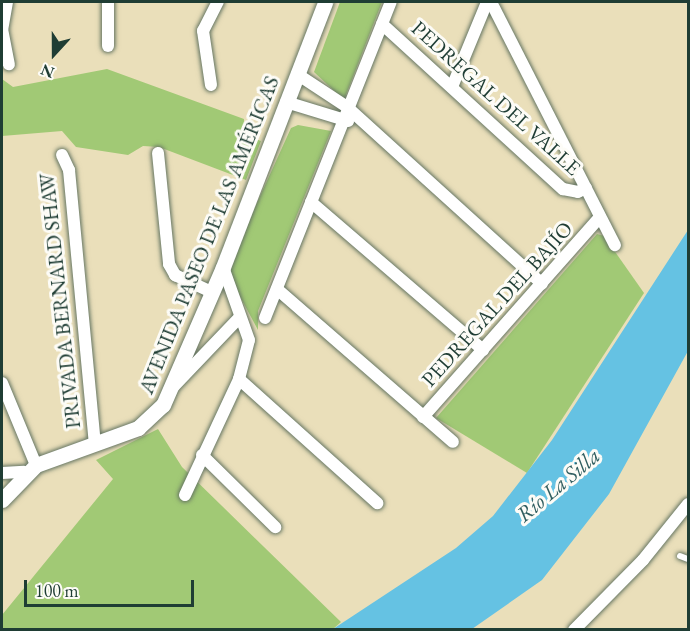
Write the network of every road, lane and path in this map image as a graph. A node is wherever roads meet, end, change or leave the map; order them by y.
1 (7, 2) edge
2 (108, 2) edge
3 (218, 2) edge
4 (325, 2) edge
5 (390, 2) edge
6 (489, 2) edge
7 (382, 24) junction
8 (108, 46) dead end
9 (9, 64) dead end
10 (297, 74) junction
11 (211, 85) dead end
12 (452, 87) junction
13 (286, 102) junction
14 (347, 107) junction
15 (342, 120) junction
16 (358, 123) junction
17 (158, 153) dead end
18 (62, 155) dead end
19 (586, 188) junction
20 (311, 202) junction
21 (600, 217) junction
22 (615, 245) dead end
23 (223, 267) junction
24 (542, 284) junction
25 (277, 289) junction
26 (211, 292) junction
27 (240, 317) junction
28 (265, 318) dead end
29 (483, 350) junction
30 (239, 379) junction
31 (2, 383) edge
32 (173, 387) junction
33 (423, 417) junction
34 (453, 442) dead end
35 (95, 444) junction
36 (202, 455) junction
37 (30, 469) junction
38 (2, 473) edge
39 (185, 495) dead end
40 (2, 500) edge
41 (377, 503) dead end
42 (688, 504) edge
43 (275, 527) dead end
44 (680, 556) dead end
45 (688, 559) edge
46 (574, 630) edge

1 - 9 street
2 - 8 street
3 - 11 street
4 - 10 street, AVENIDA PASEO DE LAS AMÉRICAS
5 - 7 street
6 - 12 street
6 - 19 street
7 - 12 street, PEDREGAL DEL VALLE
7 - 14 street
10 - 13 street, AVENIDA PASEO DE LAS AMÉRICAS
10 - 14 street
12 - 19 street, PEDREGAL DEL VALLE
13 - 15 street
13 - 23 street, AVENIDA PASEO DE LAS AMÉRICAS
14 - 15 street
14 - 16 street
15 - 16 street
15 - 20 street
16 - 24 street
17 - 26 street
18 - 35 street, PRIVADA BERNARD SHAW
19 - 21 street
20 - 25 street
20 - 29 street
21 - 22 street
21 - 24 street, PEDREGAL DEL BAJÍO
23 - 26 street, AVENIDA PASEO DE LAS AMÉRICAS
23 - 27 street
24 - 29 street, PEDREGAL DEL BAJÍO
25 - 28 street
25 - 33 street
26 - 32 street, AVENIDA PASEO DE LAS AMÉRICAS
27 - 30 street
27 - 32 street
29 - 33 street, PEDREGAL DEL BAJÍO
30 - 36 street
30 - 41 street
31 - 37 street
32 - 35 street, AVENIDA PASEO DE LAS AMÉRICAS
33 - 34 street
35 - 37 street, AVENIDA PASEO DE LAS AMÉRICAS
36 - 39 street
36 - 43 street
37 - 38 street
37 - 40 street
42 - 46 street
44 - 45 lane

